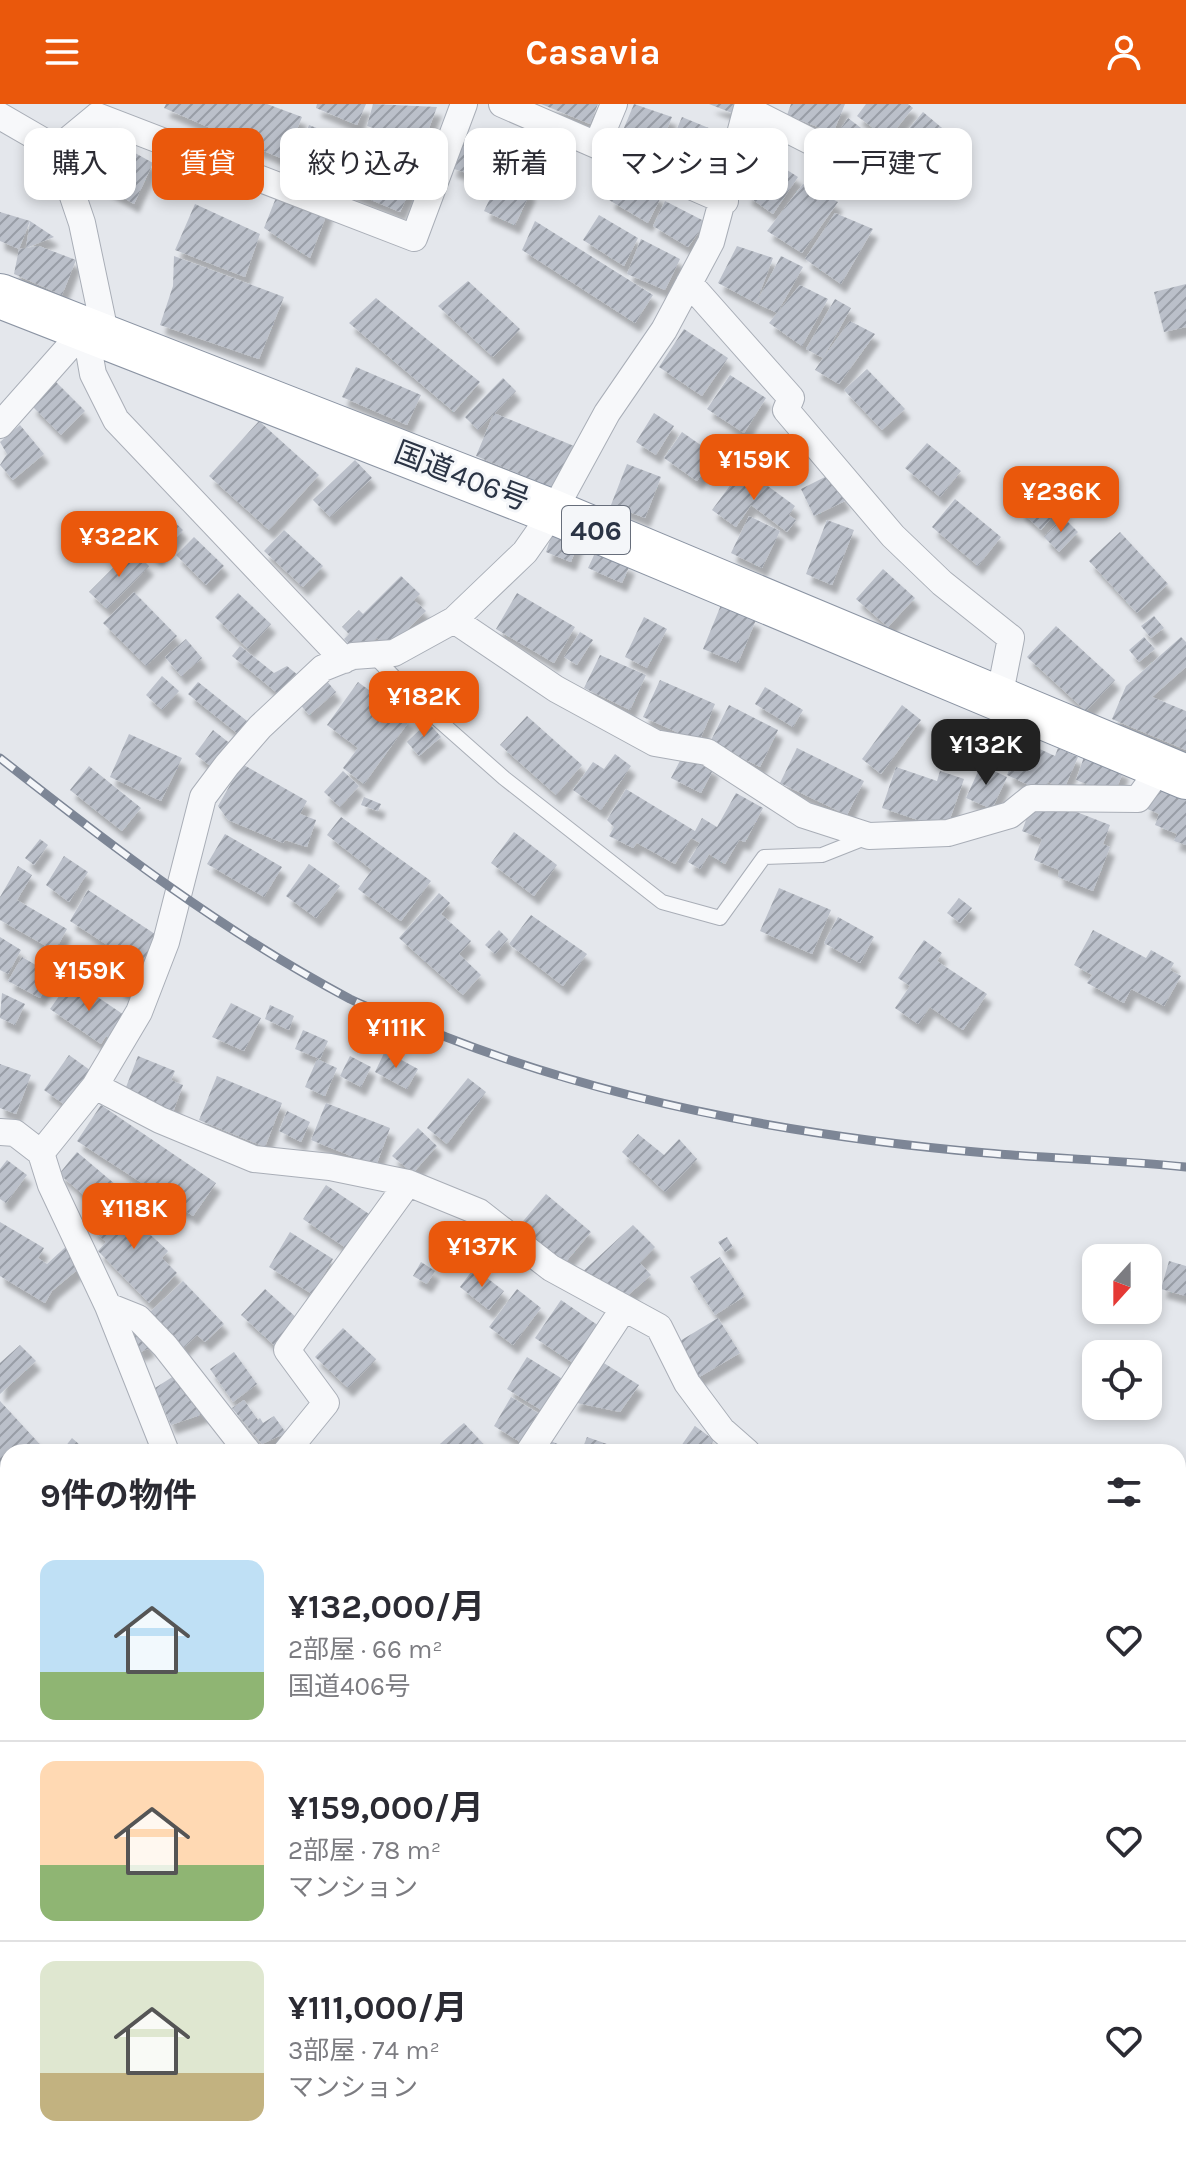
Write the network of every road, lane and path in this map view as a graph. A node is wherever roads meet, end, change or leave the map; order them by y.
1 (464, 104) edge
2 (502, 104) edge
3 (614, 104) edge
4 (747, 106) edge
5 (0, 116) edge
6 (82, 128) edge
7 (128, 128) edge
8 (604, 128) edge
9 (24, 130) edge
10 (136, 131) edge
11 (804, 136) edge
12 (592, 143) edge
13 (74, 200) edge
14 (725, 201) joint
15 (689, 283) junction
16 (0, 296) edge
17 (96, 333) junction
18 (0, 425) edge
19 (553, 512) junction
20 (454, 620) junction
21 (373, 655) junction
22 (344, 660) junction
23 (999, 698) junction
24 (1174, 772) edge
25 (869, 836) junction
26 (95, 1086) junction
27 (0, 1132) edge
28 (41, 1153) junction
29 (408, 1183) junction
30 (108, 1306) junction
31 (624, 1308) junction
32 (163, 1444) edge
33 (242, 1444) edge
34 (293, 1444) edge
35 (534, 1444) edge
36 (738, 1444) edge

1 - 10 street
2 - 12 street
3 - 8 street
4 - 11 street
4 - 14 street
5 - 9 street
6 - 7 street
13 - 17 street
14 - 15 street
15 - 19 street
15 - 23 street
16 - 17 highway, 国道406号 / 406
17 - 18 street
17 - 19 highway, 国道406号 / 406
17 - 22 street
19 - 20 street
19 - 23 highway, 国道406号 / 406
20 - 21 street
20 - 25 street
21 - 22 street
21 - 25 lane
22 - 26 street
23 - 24 highway, 国道406号 / 406
24 - 25 street
26 - 28 street
26 - 29 street
27 - 28 street
28 - 30 street
29 - 31 street
29 - 34 street
30 - 32 street
30 - 33 street
31 - 35 street
31 - 36 street

